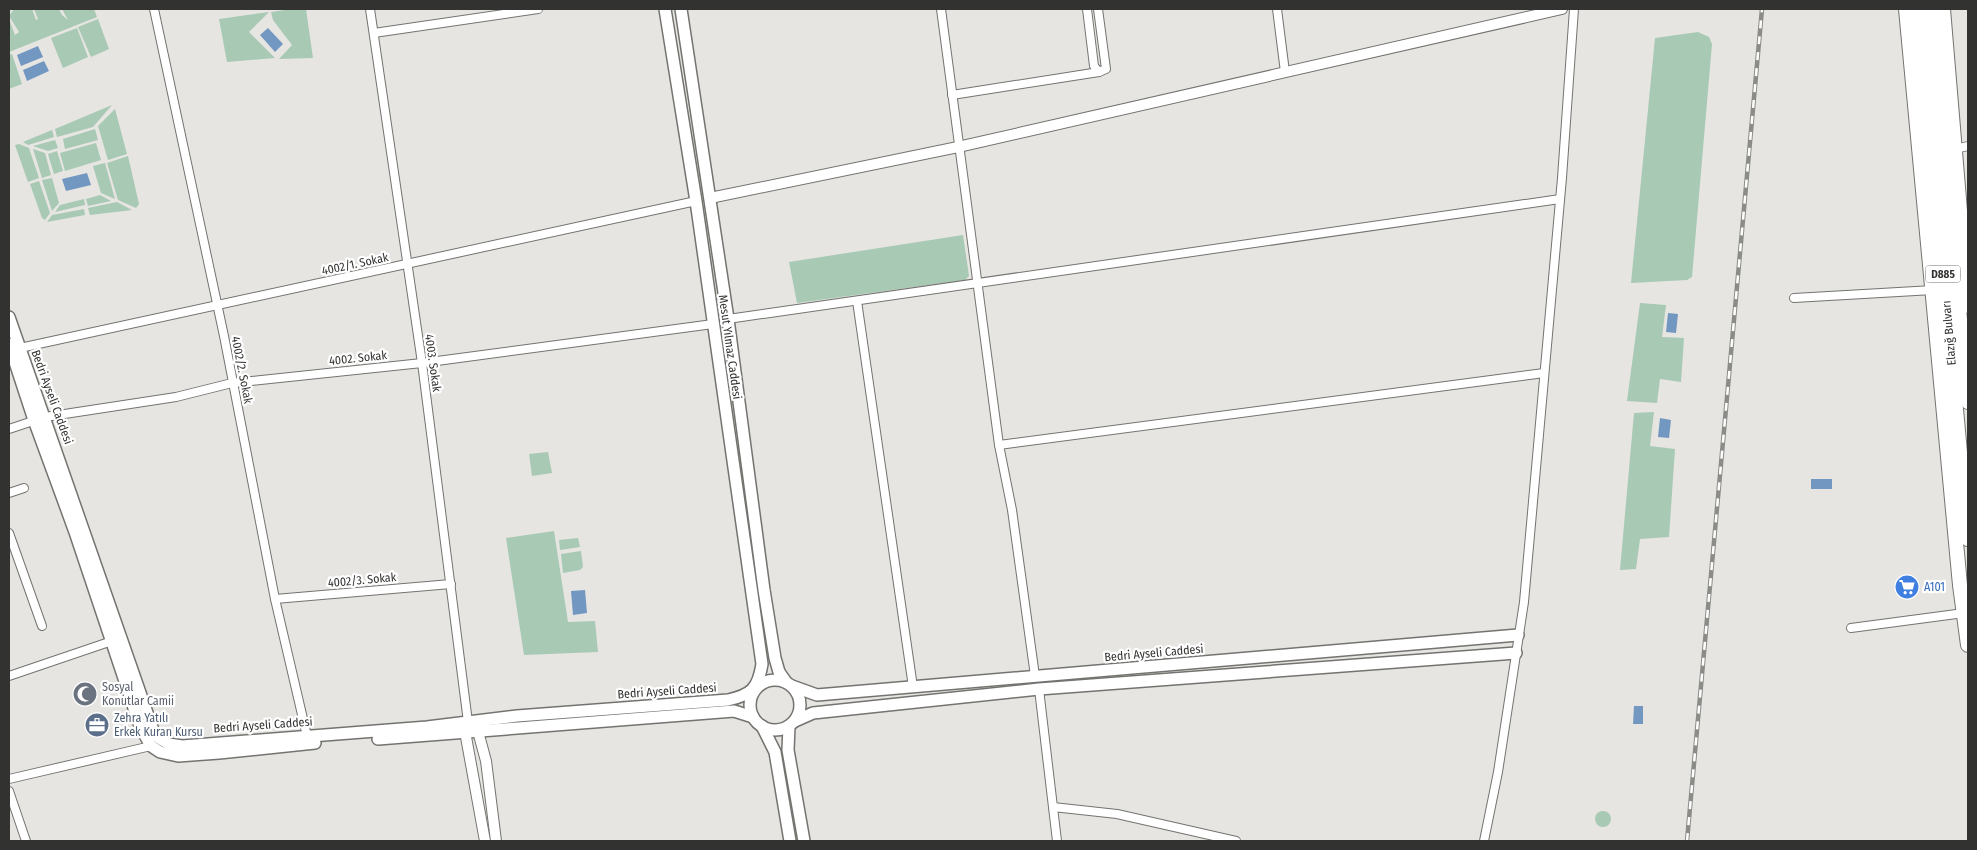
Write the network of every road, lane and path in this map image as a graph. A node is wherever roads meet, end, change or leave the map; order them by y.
1 (154, 9) edge
2 (370, 9) edge
3 (538, 9) edge
4 (665, 9) edge
5 (681, 9) edge
6 (941, 9) edge
7 (1087, 9) edge
8 (1098, 9) edge
9 (1277, 9) edge
10 (1562, 9) edge
11 (1574, 9) edge
12 (1906, 9) edge
13 (1919, 9) edge
14 (1940, 9) edge
15 (374, 32) junction
16 (1099, 72) junction
17 (1285, 72) junction
18 (952, 95) junction
19 (958, 147) junction
20 (1961, 147) edge
21 (710, 198) junction
22 (1560, 199) junction
23 (696, 201) junction
24 (406, 264) junction
25 (979, 284) junction
26 (1933, 290) junction
27 (1794, 298) dead end
28 (856, 301) junction
29 (217, 304) junction
30 (1968, 306) edge
31 (9, 317) edge
32 (728, 319) junction
33 (713, 324) junction
34 (14, 346) edge
35 (422, 363) junction
36 (1544, 373) junction
37 (232, 383) junction
38 (1968, 402) edge
39 (39, 419) junction
40 (9, 429) edge
41 (999, 445) junction
42 (24, 488) dead end
43 (9, 493) edge
44 (9, 533) edge
45 (1968, 539) edge
46 (451, 584) junction
47 (275, 599) junction
48 (1964, 613) junction
49 (42, 626) dead end
50 (1851, 628) dead end
51 (1518, 635) junction
52 (112, 641) junction
53 (1968, 645) edge
54 (1516, 653) junction
55 (9, 676) edge
56 (1035, 676) junction
57 (789, 684) junction
58 (913, 687) junction
59 (754, 689) junction
60 (1039, 689) junction
61 (753, 717) junction
62 (792, 723) junction
63 (470, 726) junction
64 (762, 726) junction
65 (307, 736) junction
66 (151, 746) junction
67 (9, 779) edge
68 (9, 791) edge
69 (1053, 807) junction
70 (26, 841) edge
71 (484, 841) edge
72 (496, 841) edge
73 (790, 841) edge
74 (804, 841) edge
75 (1057, 841) edge
76 (1236, 841) edge
77 (1484, 841) edge

1 - 29 street, 4002/2. Sokak
2 - 15 street, 4003. Sokak
3 - 15 street
4 - 23 main road, Mesut Yılmaz Caddesi
5 - 21 main road, Mesut Yılmaz Caddesi
6 - 18 street
7 - 16 street
8 - 16 street
9 - 17 street
10 - 17 street
11 - 22 street
12 - 26 highway
13 - 45 highway, Elazığ Bulvarı / D885
14 - 20 highway
14 - 38 highway, Elazığ Bulvarı / D885
15 - 24 street, 4003. Sokak
16 - 18 street
17 - 19 street
18 - 19 street
19 - 21 street
19 - 25 street
20 - 30 highway
21 - 32 main road, Mesut Yılmaz Caddesi
22 - 25 street
22 - 36 street
23 - 24 street, 4002/1. Sokak
23 - 33 main road, Mesut Yılmaz Caddesi
24 - 29 street, 4002/1. Sokak
24 - 35 street, 4003. Sokak
25 - 28 street
25 - 41 street
26 - 27 street
26 - 48 highway
28 - 32 street
28 - 58 street
29 - 34 street, 4002/1. Sokak
29 - 37 street, 4002/2. Sokak
31 - 34 main road, Bedri Ayseli Caddesi
32 - 57 main road, Mesut Yılmaz Caddesi
33 - 35 street, 4002. Sokak
33 - 59 main road, Mesut Yılmaz Caddesi
34 - 39 main road, Bedri Ayseli Caddesi
35 - 37 street, 4002. Sokak
35 - 46 street, 4003. Sokak
36 - 41 street
36 - 51 street
37 - 39 street, 4002. Sokak
37 - 47 street, 4002/2. Sokak
39 - 40 street, 4002. Sokak
39 - 52 main road, Bedri Ayseli Caddesi
39 - 65 main road, Bedri Ayseli Caddesi
41 - 56 street
42 - 43 street
44 - 49 street
46 - 47 street, 4002/3. Sokak
46 - 63 street, 4003. Sokak
47 - 65 street, 4002/2. Sokak
48 - 50 street
48 - 53 highway
51 - 54 street
51 - 56 main road, Bedri Ayseli Caddesi
52 - 55 street
52 - 66 main road, Bedri Ayseli Caddesi
54 - 60 main road
54 - 77 street
56 - 58 main road, Bedri Ayseli Caddesi
57 - 58 main road, Bedri Ayseli Caddesi
57 - 59 main road
57 - 62 main road
59 - 61 main road
59 - 63 main road, Bedri Ayseli Caddesi
60 - 62 main road
60 - 69 street
61 - 63 main road, Bedri Ayseli Caddesi
61 - 64 main road
62 - 64 main road
62 - 74 main road
63 - 65 main road, Bedri Ayseli Caddesi
63 - 66 main road, Bedri Ayseli Caddesi
63 - 71 street
63 - 72 street
64 - 73 main road
66 - 67 street
68 - 70 street
69 - 75 street
69 - 76 street

